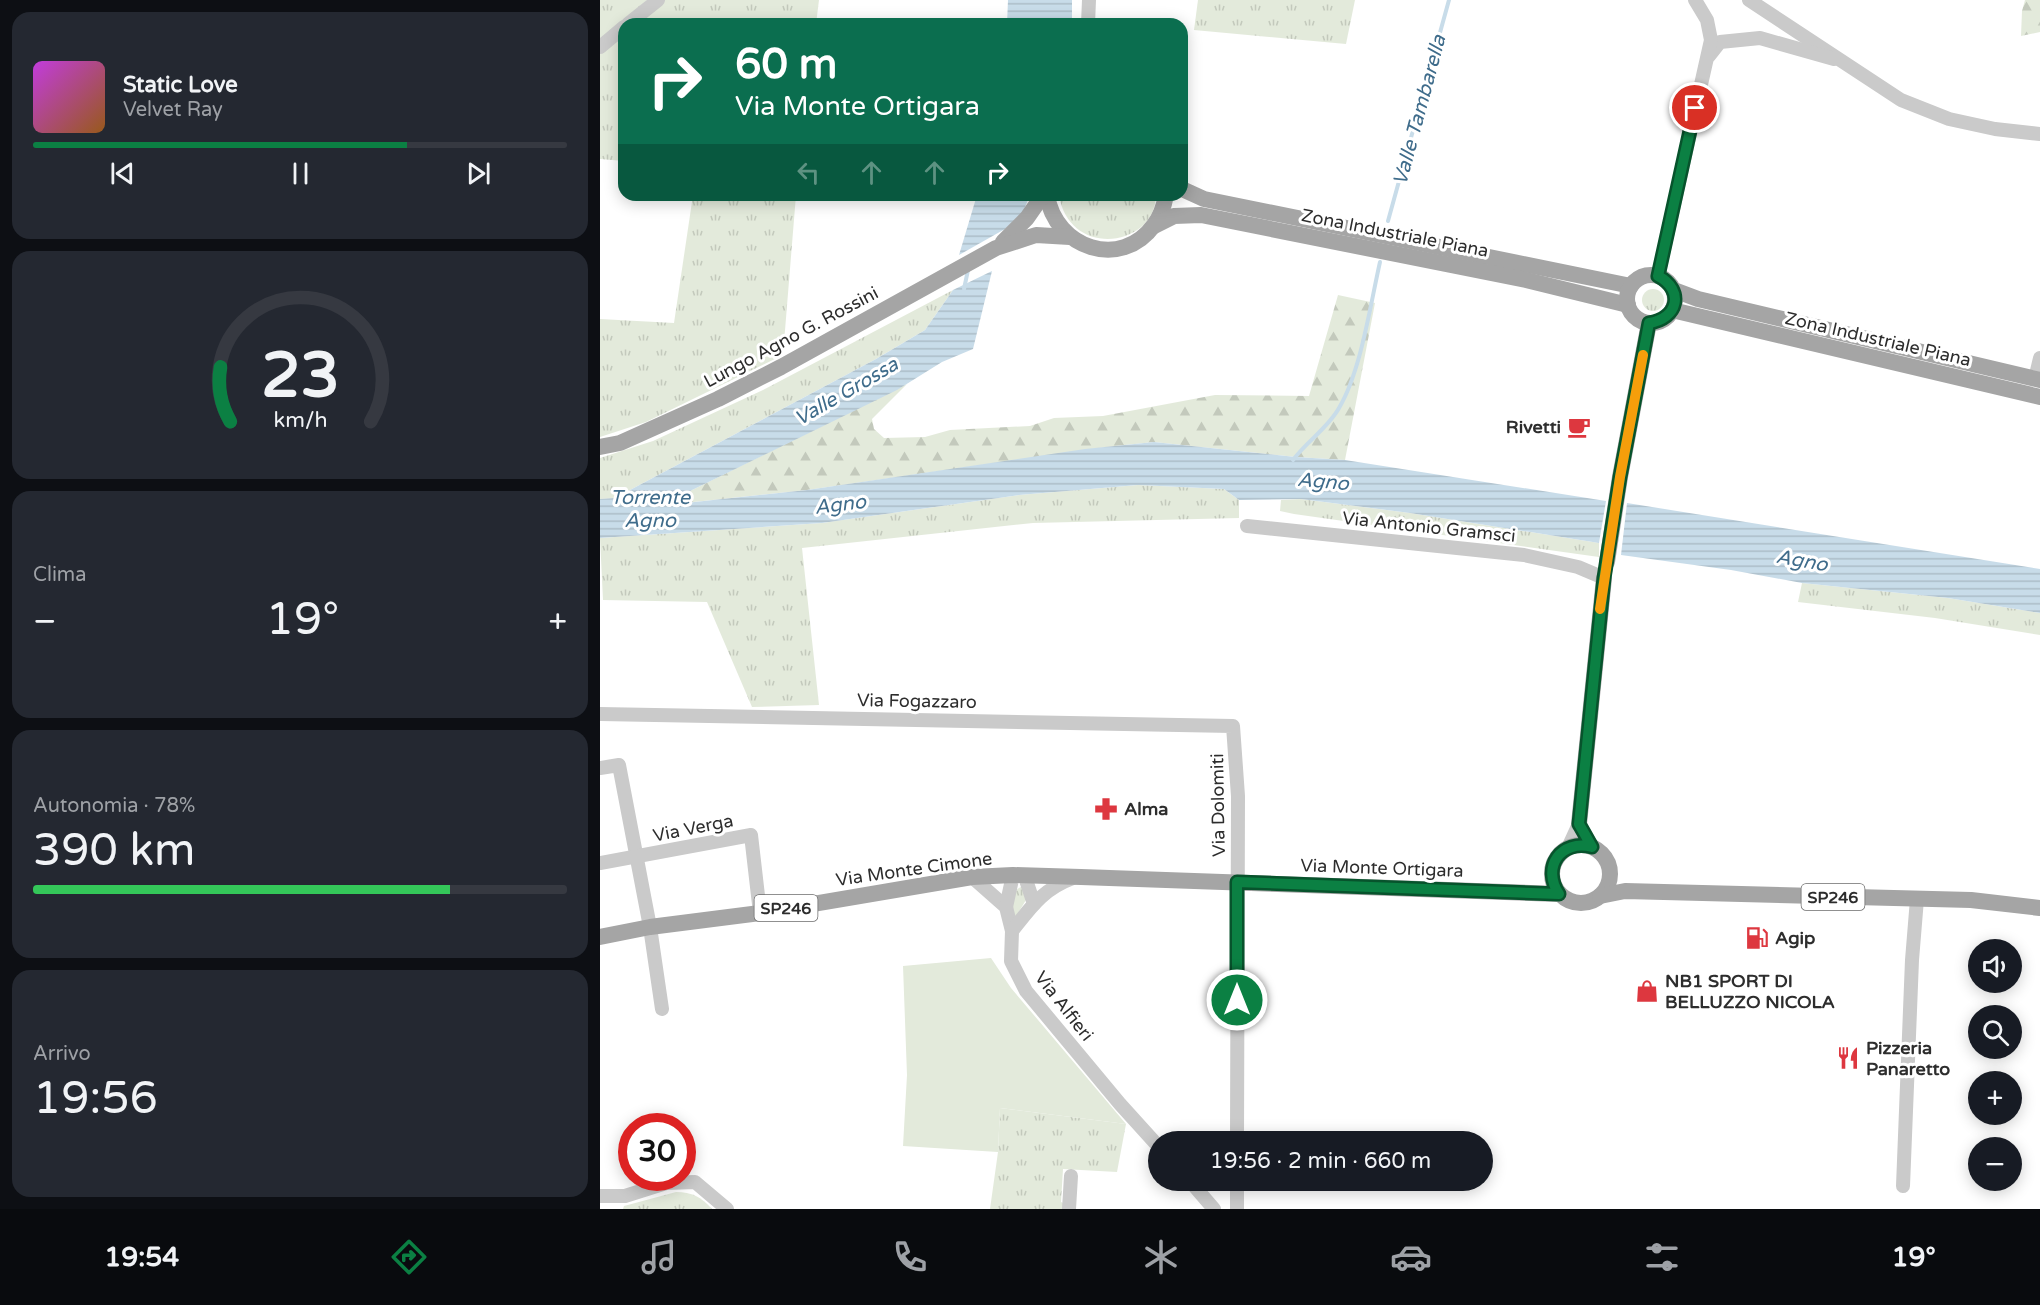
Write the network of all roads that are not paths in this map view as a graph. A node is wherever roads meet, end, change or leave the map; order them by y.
1 (658, 0) edge
2 (1089, 0) edge
3 (1695, 0) edge
4 (1749, 0) edge
5 (636, 18) edge
6 (1088, 18) edge
7 (618, 32) edge
8 (600, 47) edge
9 (1705, 61) junction
10 (1844, 61) junction
11 (2040, 134) edge
12 (1188, 192) edge
13 (1040, 201) edge
14 (1047, 201) edge
15 (1164, 201) edge
16 (1154, 226) junction
17 (1070, 237) junction
18 (996, 248) junction
19 (1658, 276) junction
20 (1631, 286) junction
21 (1674, 290) junction
22 (1628, 305) junction
23 (1672, 310) junction
24 (1649, 323) junction
25 (2040, 357) edge
26 (2037, 379) edge
27 (2040, 397) edge
28 (600, 447) edge
29 (1247, 526) dead end
30 (1605, 570) junction
31 (600, 714) edge
32 (1233, 726) joint
33 (600, 768) edge
34 (1579, 824) junction
35 (1592, 847) junction
36 (1568, 848) junction
37 (637, 857) junction
38 (600, 863) edge
39 (1610, 871) junction
40 (1552, 875) junction
41 (1019, 876) junction
42 (972, 877) junction
43 (1076, 877) junction
44 (1237, 882) junction
45 (1625, 891) junction
46 (1527, 892) junction
47 (1559, 894) junction
48 (1600, 896) junction
49 (1917, 899) junction
50 (1034, 904) junction
51 (1006, 906) junction
52 (2040, 908) edge
53 (760, 913) junction
54 (650, 927) junction
55 (1012, 931) junction
56 (600, 937) edge
57 (662, 1009) dead end
58 (1237, 1131) edge
59 (1148, 1135) edge
60 (1071, 1176) dead end
61 (1903, 1186) dead end
62 (1198, 1191) edge
63 (1237, 1191) edge
64 (600, 1196) edge
65 (727, 1209) edge
66 (1069, 1209) edge
67 (1214, 1209) edge
68 (1237, 1209) edge

1 - 5 street
2 - 6 street
3 - 9 street
4 - 10 street
7 - 8 street
9 - 10 street
9 - 19 street
10 - 11 street
12 - 20 main road, Zona Industriale Piana
13 - 18 main road
14 - 17 main road, Zona Industriale Piana
15 - 16 main road
16 - 17 main road, Zona Industriale Piana
16 - 22 main road, Zona Industriale Piana
17 - 18 main road
18 - 28 main road, Lungo Agno G. Rossini
19 - 20 main road
19 - 21 main road, Zona Industriale Piana
20 - 22 main road
21 - 23 main road
21 - 26 main road, Zona Industriale Piana
22 - 24 main road, Zona Industriale Piana
23 - 24 main road
23 - 27 main road, Zona Industriale Piana
24 - 30 main road
25 - 26 street
29 - 30 street, Via Antonio Gramsci
30 - 34 main road
31 - 32 street, Via Fogazzaro
32 - 44 street, Via Dolomiti
33 - 37 street
34 - 35 street
34 - 36 street
35 - 36 main road
35 - 39 main road
36 - 40 main road
37 - 38 street, Via Verga
37 - 53 street, Via Verga
37 - 54 street
39 - 45 main road
39 - 48 main road
40 - 46 main road
40 - 47 main road
41 - 42 main road, Via Monte Cimone / SP246
41 - 43 main road, Via Monte Cimone / SP246
41 - 50 street
41 - 51 street
42 - 51 street
42 - 53 main road, Via Monte Cimone / SP246
43 - 44 main road, Via Monte Cimone / SP246
43 - 50 street
44 - 46 main road, Via Monte Ortigara / SP246
44 - 58 street, Via Dolomiti
45 - 48 main road
45 - 49 main road, SP246
46 - 47 main road, Via Monte Ortigara
47 - 48 main road
49 - 52 main road, SP246
49 - 61 street
50 - 55 street
51 - 55 street, Via Alfieri
53 - 54 main road, Via Monte Cimone / SP246
54 - 56 main road, Via Monte Cimone / SP246
54 - 57 street
55 - 59 street, Via Alfieri
60 - 66 street
62 - 67 street
63 - 68 street
64 - 65 street

